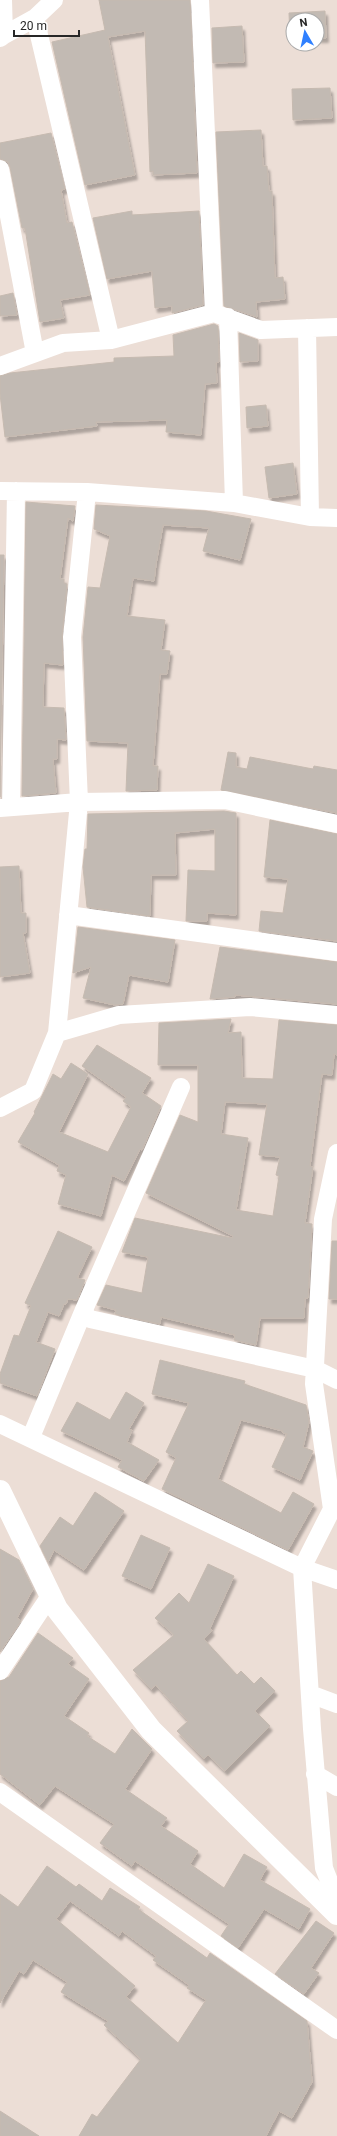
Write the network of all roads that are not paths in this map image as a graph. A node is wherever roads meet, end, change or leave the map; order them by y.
1 (3, 0) edge
2 (54, 0) edge
3 (200, 0) edge
4 (35, 18) junction
5 (2, 36) edge
6 (0, 169) edge
7 (221, 315) junction
8 (337, 327) edge
9 (307, 328) junction
10 (111, 340) junction
11 (35, 353) junction
12 (0, 366) edge
13 (8, 491) edge
14 (87, 492) junction
15 (234, 503) junction
16 (310, 516) junction
17 (337, 518) edge
18 (80, 802) junction
19 (5, 808) edge
20 (337, 824) edge
21 (68, 915) junction
22 (337, 952) edge
23 (337, 1015) edge
24 (57, 1033) junction
25 (181, 1087) dead end
26 (0, 1108) edge
27 (337, 1153) edge
28 (83, 1312) junction
29 (315, 1369) junction
30 (337, 1380) edge
31 (0, 1424) edge
32 (31, 1437) junction
33 (0, 1491) edge
34 (302, 1568) junction
35 (337, 1580) edge
36 (50, 1596) junction
37 (0, 1671) edge
38 (310, 1694) junction
39 (337, 1704) edge
40 (316, 1774) junction
41 (337, 1787) edge
42 (0, 1792) edge
43 (331, 1872) edge
44 (337, 1901) edge
45 (337, 1914) edge
46 (337, 2030) edge

1 - 5 street
2 - 4 street
3 - 7 street
4 - 5 street
4 - 10 street
6 - 11 street
7 - 9 street
7 - 10 street
7 - 15 street
8 - 9 street
9 - 16 street
10 - 11 street
11 - 12 street
13 - 14 street
13 - 19 street
14 - 15 street
14 - 18 street
15 - 16 street
16 - 17 street
18 - 19 street
18 - 20 street
18 - 21 street
21 - 22 street
21 - 24 street
23 - 24 street
24 - 26 street
25 - 28 street
27 - 29 street
28 - 29 street
28 - 32 street
29 - 30 street
29 - 34 street
31 - 32 street
32 - 34 street
33 - 36 main road
34 - 35 street
34 - 38 street
36 - 37 street
36 - 45 main road
38 - 39 street
38 - 40 street
40 - 41 street
40 - 43 street
42 - 46 street
43 - 44 street

